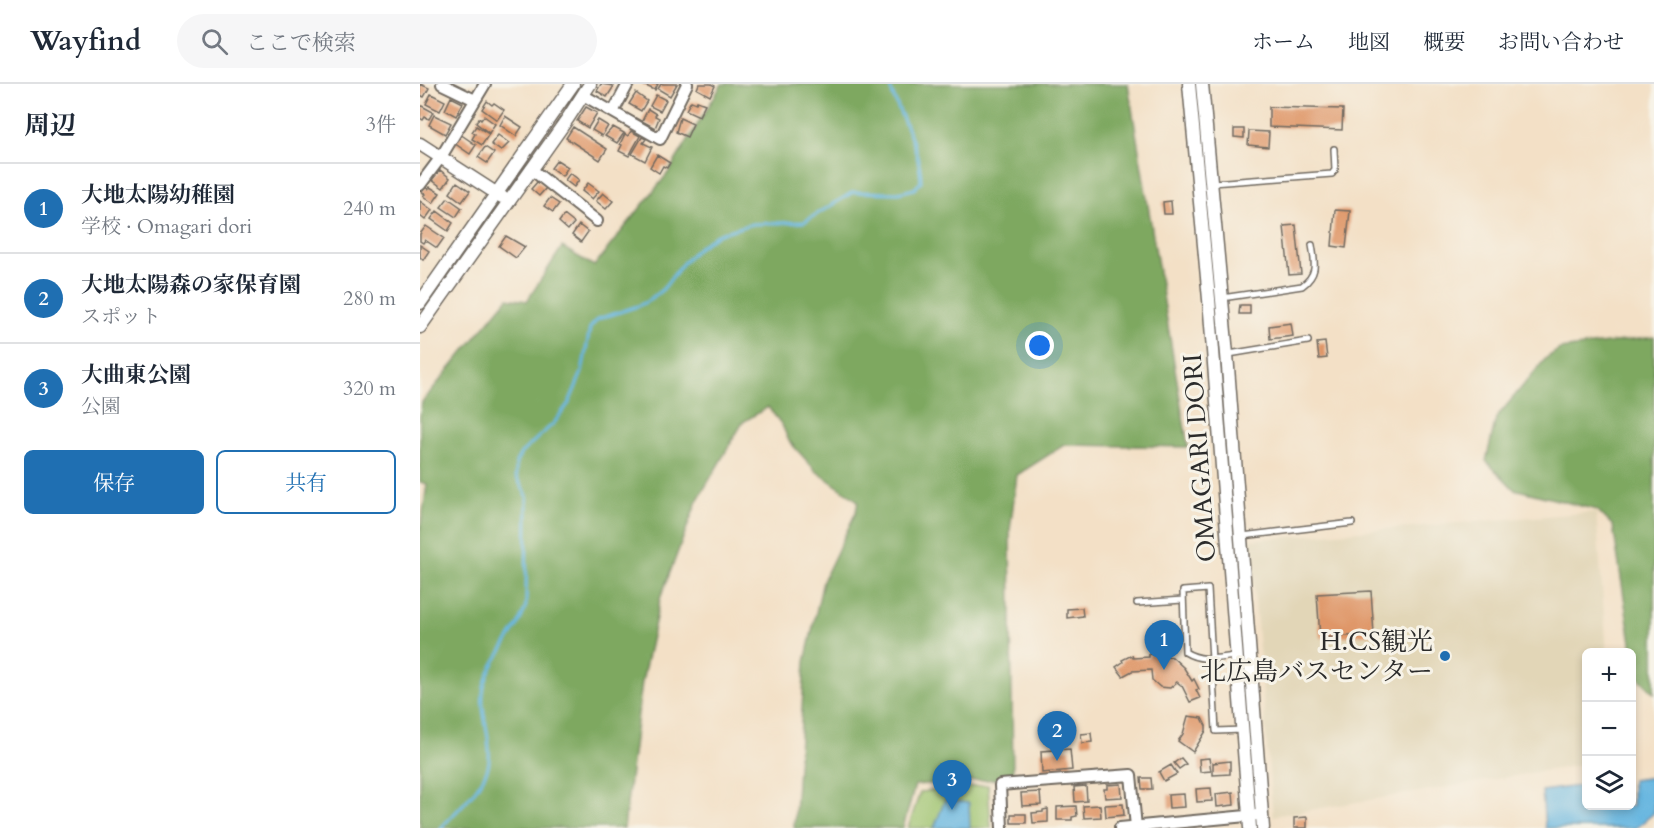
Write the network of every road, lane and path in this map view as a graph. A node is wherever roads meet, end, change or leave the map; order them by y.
1 (442, 84) edge
2 (485, 84) edge
3 (573, 84) edge
4 (628, 84) edge
5 (687, 84) edge
6 (1189, 84) edge
7 (1202, 84) edge
8 (587, 90) edge
9 (475, 100) junction
10 (613, 112) junction
11 (420, 144) edge
12 (1335, 149) dead end
13 (441, 157) junction
14 (531, 169) junction
15 (1212, 183) junction
16 (420, 185) edge
17 (503, 198) junction
18 (597, 221) dead end
19 (1312, 245) dead end
20 (1222, 298) junction
21 (420, 303) edge
22 (420, 327) edge
23 (1308, 341) dead end
24 (1227, 354) junction
25 (1352, 523) dead end
26 (1241, 536) junction
27 (1183, 600) junction
28 (1137, 603) dead end
29 (1237, 656) junction
30 (1213, 658) junction
31 (1242, 730) junction
32 (1254, 820) edge
33 (1136, 827) edge
34 (1002, 828) edge
35 (1120, 828) edge
36 (1263, 828) edge

1 - 9 street
2 - 9 street
3 - 17 street
4 - 10 street
5 - 10 street
6 - 29 street, OMAGARI DORI
7 - 15 street, OMAGARI DORI
8 - 10 street
8 - 14 street
9 - 13 street
11 - 13 street
12 - 15 lane
13 - 16 street
13 - 17 street
14 - 17 street
14 - 18 street
15 - 20 street, OMAGARI DORI
17 - 21 street
17 - 22 street
19 - 20 lane
20 - 24 street, OMAGARI DORI
23 - 24 lane
24 - 26 street, OMAGARI DORI
25 - 26 lane
26 - 32 street, OMAGARI DORI
27 - 28 lane
27 - 30 lane
27 - 30 lane
29 - 30 lane
29 - 31 street, OMAGARI DORI
30 - 31 lane
31 - 32 street, OMAGARI DORI
32 - 33 street
32 - 36 street, OMAGARI DORI
33 - 34 street
33 - 35 street

